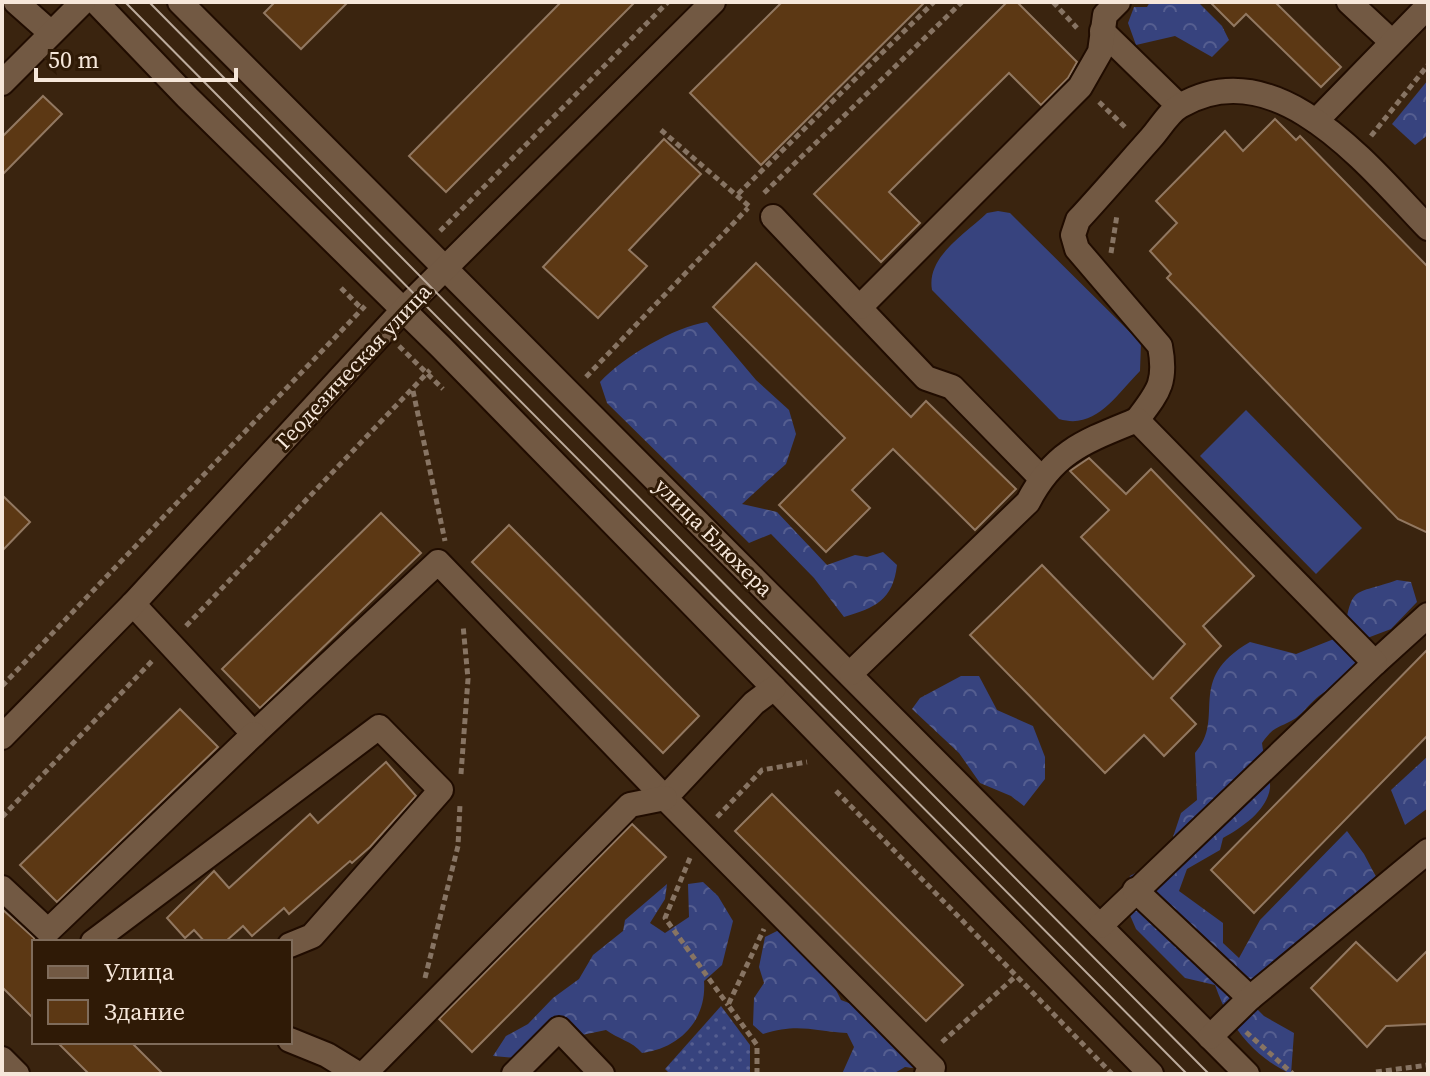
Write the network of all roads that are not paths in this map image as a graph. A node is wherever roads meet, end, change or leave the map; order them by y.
1 (16, 2) edge
2 (83, 2) edge
3 (96, 2) edge
4 (180, 2) edge
5 (713, 2) edge
6 (1118, 2) edge
7 (1349, 2) edge
8 (1428, 6) edge
9 (1102, 31) junction
10 (51, 33) junction
11 (1392, 42) junction
12 (2, 83) edge
13 (1179, 106) junction
14 (1316, 121) junction
15 (773, 217) dead end
16 (1428, 228) edge
17 (443, 269) junction
18 (860, 307) junction
19 (404, 309) junction
20 (1137, 420) junction
21 (1041, 478) junction
22 (133, 604) junction
23 (1428, 615) edge
24 (1375, 663) junction
25 (851, 673) junction
26 (774, 688) junction
27 (254, 734) junction
28 (2, 737) edge
29 (665, 798) junction
30 (1427, 854) edge
31 (2, 888) edge
32 (1135, 890) junction
33 (1100, 926) junction
34 (58, 936) edge
35 (96, 940) edge
36 (292, 944) edge
37 (1250, 998) junction
38 (1210, 1037) junction
39 (292, 1041) edge
40 (2, 1059) edge
41 (926, 1066) edge
42 (17, 1074) edge
43 (358, 1074) edge
44 (364, 1074) edge
45 (514, 1074) edge
46 (602, 1074) edge
47 (1151, 1074) edge
48 (1247, 1074) edge

1 - 10 street
2 - 10 street
3 - 19 street
4 - 17 street, улица Блюхера
5 - 17 street, Геодезическая улица
6 - 9 street
7 - 11 street
8 - 11 street
9 - 13 street
9 - 18 street
10 - 12 street
11 - 14 street
13 - 14 street
13 - 20 street
14 - 16 street
15 - 18 street
17 - 19 street, Геодезическая улица
17 - 25 street, улица Блюхера
18 - 21 street
19 - 22 street, Геодезическая улица
19 - 26 street
20 - 21 street
20 - 24 street
21 - 25 street
22 - 27 street
22 - 28 street, Геодезическая улица
23 - 24 street
24 - 32 street
25 - 33 street, улица Блюхера
26 - 29 street
26 - 47 street
27 - 29 street
27 - 34 street
29 - 41 street
29 - 44 street
30 - 37 street
31 - 34 street
32 - 33 street
32 - 37 street
33 - 38 street, улица Блюхера
35 - 36 street
37 - 38 street
38 - 48 street, улица Блюхера
39 - 43 street
40 - 42 street
45 - 46 street

